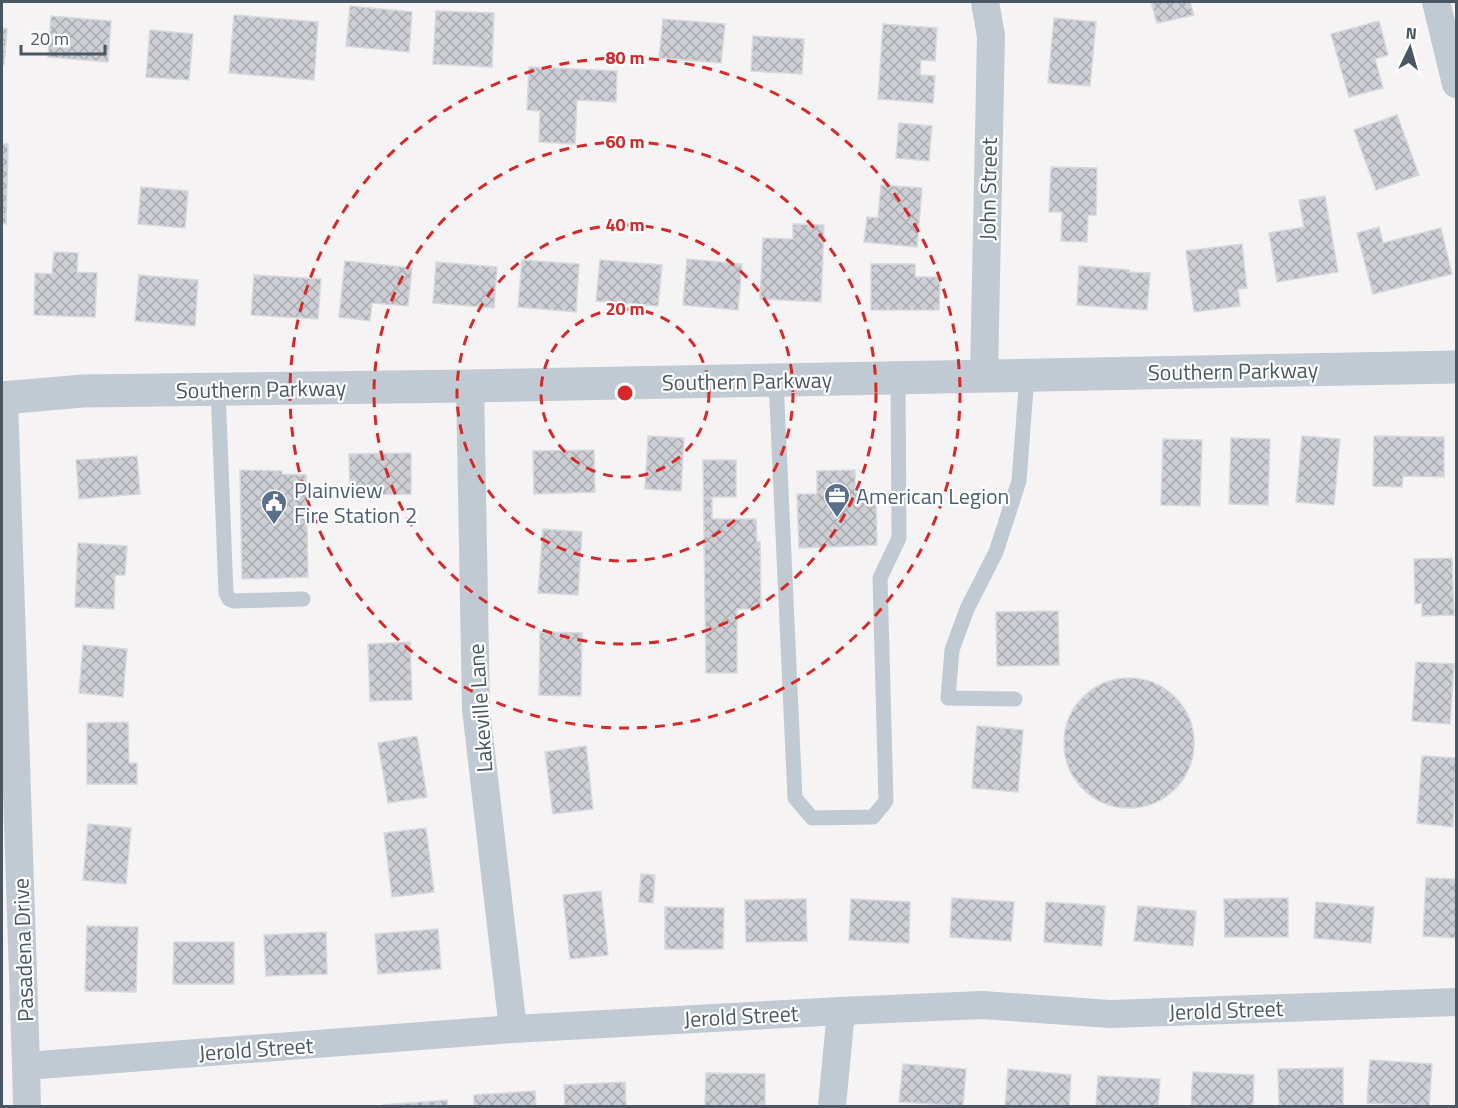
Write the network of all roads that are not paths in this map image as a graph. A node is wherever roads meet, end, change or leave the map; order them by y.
1 (985, 2) edge
2 (1437, 2) edge
3 (1456, 84) edge
4 (1456, 368) edge
5 (1027, 375) junction
6 (984, 376) junction
7 (898, 378) junction
8 (776, 380) junction
9 (470, 386) junction
10 (218, 389) junction
11 (3, 398) edge
12 (303, 599) dead end
13 (1015, 699) dead end
14 (1456, 1002) edge
15 (840, 1011) junction
16 (513, 1029) junction
17 (26, 1066) junction
18 (27, 1107) edge
19 (832, 1107) edge

1 - 6 street, John Street
2 - 3 street
4 - 5 street, Southern Parkway
5 - 6 street, Southern Parkway
5 - 13 lane
6 - 7 street, Southern Parkway
7 - 8 street, Southern Parkway
7 - 8 lane
8 - 9 street, Southern Parkway
9 - 10 street, Southern Parkway
9 - 16 street, Lakeville Lane
10 - 11 street, Southern Parkway
10 - 12 lane
11 - 17 street, Pasadena Drive
14 - 15 street, Jerold Street
15 - 16 street, Jerold Street
15 - 19 street
16 - 17 street, Jerold Street
17 - 18 street, Pasadena Drive

